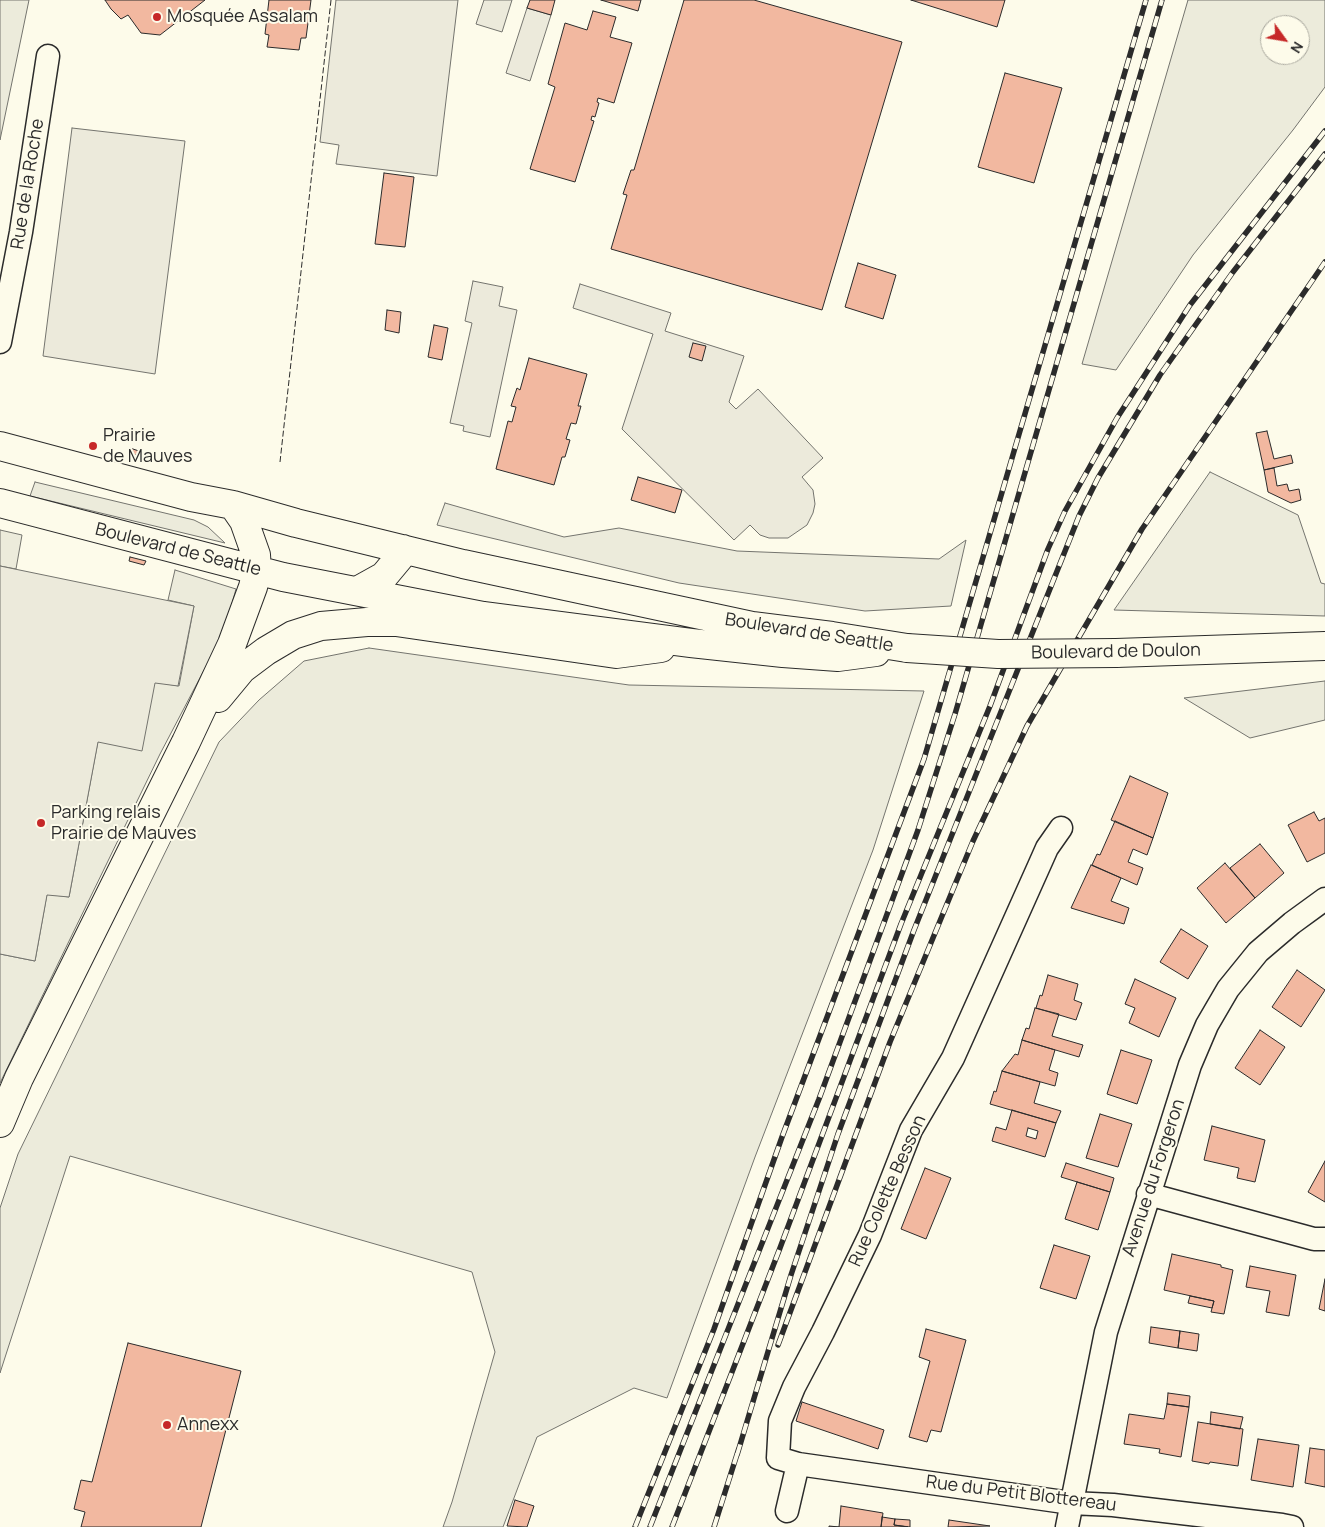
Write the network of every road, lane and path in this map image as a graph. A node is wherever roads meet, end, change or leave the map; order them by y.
1 (48, 56) dead end
2 (0, 342) edge
3 (0, 446) edge
4 (0, 463) edge
5 (191, 497) junction
6 (0, 503) edge
7 (233, 505) junction
8 (403, 549) junction
9 (257, 570) junction
10 (357, 591) junction
11 (691, 643) junction
12 (1325, 646) edge
13 (907, 648) junction
14 (186, 742) junction
15 (1061, 828) dead end
16 (1325, 899) edge
17 (0, 1123) edge
18 (1148, 1194) junction
19 (1325, 1239) edge
20 (798, 1464) junction
21 (1071, 1503) junction
22 (787, 1511) dead end
23 (1067, 1527) edge
24 (1292, 1527) edge

1 - 2 street, Rue de la Roche
3 - 5 main road, Boulevard de Seattle
4 - 5 main road, Boulevard de Seattle
5 - 7 main road, Boulevard de Seattle
6 - 9 main road, Boulevard de Seattle
7 - 8 main road, Boulevard de Seattle
7 - 9 main road
8 - 10 main road
8 - 13 main road, Boulevard de Seattle
9 - 10 main road, Boulevard de Seattle
9 - 14 main road
10 - 11 main road, Boulevard de Seattle
11 - 13 main road, Boulevard de Seattle
11 - 14 main road
12 - 13 main road, Boulevard de Doulon, bridge
14 - 17 main road
15 - 20 street, Rue Colette Besson
16 - 18 street, Avenue du Forgeron
18 - 19 street
18 - 21 street, Avenue du Forgeron
20 - 21 street, Rue du Petit Blottereau
20 - 22 street
21 - 23 street, Avenue du Forgeron
21 - 24 street, Rue du Petit Blottereau

